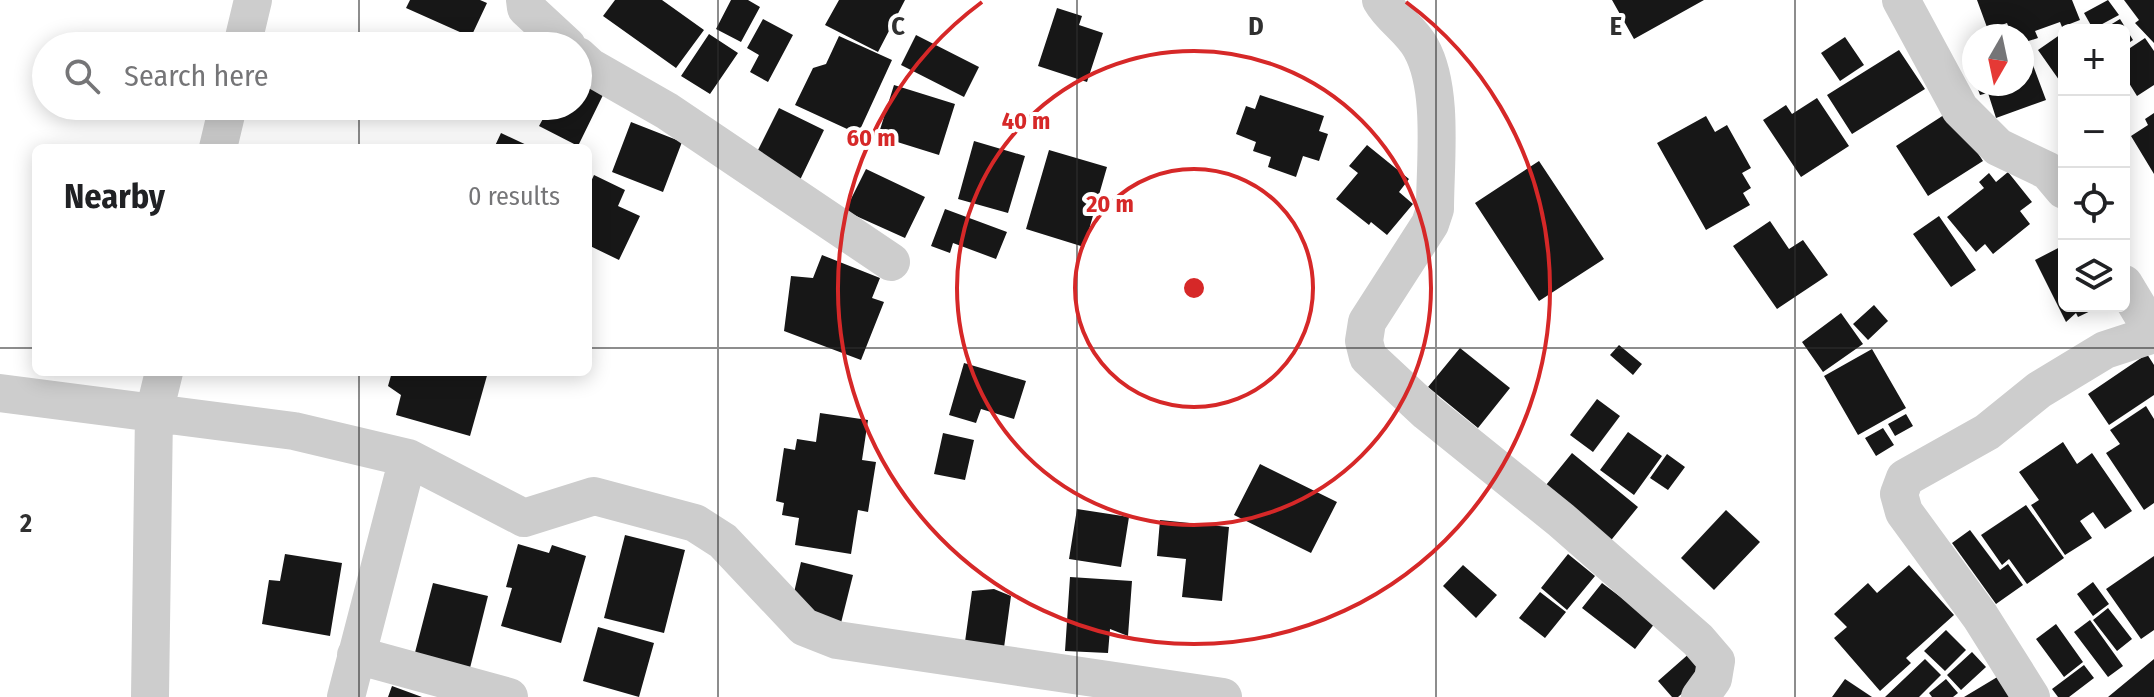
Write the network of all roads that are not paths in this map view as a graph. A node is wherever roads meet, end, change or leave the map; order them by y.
1 (253, 0) edge
2 (525, 0) edge
3 (1381, 0) edge
4 (1901, 0) edge
5 (245, 32) edge
6 (552, 32) edge
7 (592, 68) edge
8 (225, 120) edge
9 (219, 144) edge
10 (2058, 183) edge
11 (891, 262) dead end
12 (2130, 294) edge
13 (163, 376) edge
14 (0, 393) edge
15 (154, 413) junction
16 (408, 458) junction
17 (356, 655) junction
18 (150, 697) edge
19 (346, 697) edge
20 (509, 697) edge
21 (1223, 697) edge
22 (1700, 697) edge
23 (2031, 697) edge

1 - 5 street
2 - 6 street
3 - 22 street
4 - 10 street
7 - 11 street
8 - 9 street
12 - 23 street
13 - 15 street
14 - 15 street
15 - 16 street
15 - 18 street
16 - 17 street
16 - 21 street
17 - 19 street
17 - 20 street

